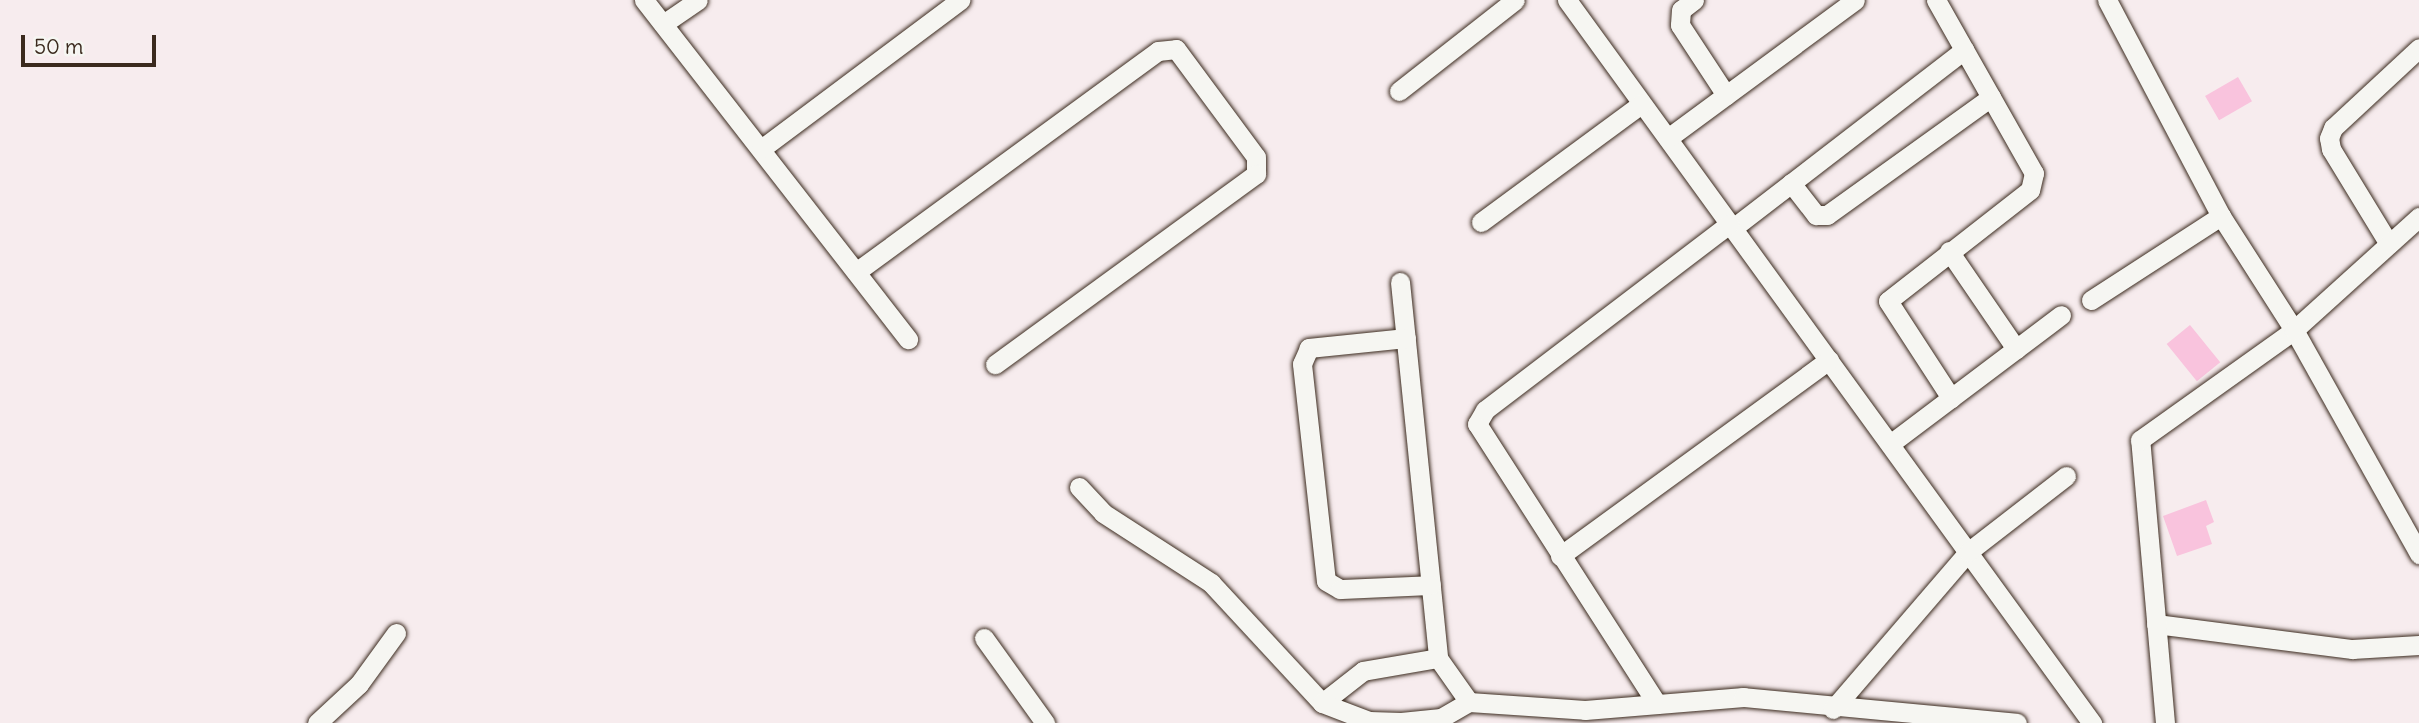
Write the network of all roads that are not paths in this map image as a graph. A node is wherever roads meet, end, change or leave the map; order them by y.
1 (644, 0) edge
2 (698, 0) edge
3 (960, 0) edge
4 (1516, 0) edge
5 (1567, 0) edge
6 (1694, 0) edge
7 (1936, 0) edge
8 (2108, 0) edge
9 (1842, 4) edge
10 (663, 24) junction
11 (2419, 48) edge
12 (1964, 50) junction
13 (1399, 91) dead end
14 (1726, 95) junction
15 (1991, 97) junction
16 (1641, 104) junction
17 (1668, 138) junction
18 (761, 149) junction
19 (1791, 183) junction
20 (2221, 216) junction
21 (2419, 217) edge
22 (1481, 222) dead end
23 (1731, 226) junction
24 (2389, 244) junction
25 (1949, 251) junction
26 (856, 272) junction
27 (1400, 282) dead end
28 (2091, 300) dead end
29 (2061, 315) dead end
30 (2294, 330) junction
31 (1406, 338) junction
32 (908, 339) dead end
33 (2016, 349) junction
34 (1829, 360) junction
35 (995, 364) dead end
36 (1951, 398) junction
37 (1889, 444) junction
38 (2066, 475) dead end
39 (1079, 487) dead end
40 (1968, 552) junction
41 (2419, 554) edge
42 (1560, 556) junction
43 (1431, 585) junction
44 (2156, 624) junction
45 (396, 633) dead end
46 (984, 638) dead end
47 (2419, 645) edge
48 (1438, 658) junction
49 (1469, 702) junction
50 (1322, 703) junction
51 (1657, 704) junction
52 (1833, 709) junction
53 (1585, 716) edge
54 (317, 723) edge
55 (1045, 723) edge
56 (2017, 723) edge
57 (2092, 723) edge
58 (2165, 723) edge

1 - 10 street
2 - 10 street
3 - 18 street
4 - 13 street
5 - 16 street
6 - 14 street
7 - 12 street
8 - 20 street
9 - 14 street
10 - 18 street
11 - 24 street
12 - 15 street
12 - 19 street
14 - 17 street
15 - 19 street
15 - 25 street
16 - 17 street
16 - 22 street
17 - 23 street
18 - 26 street
19 - 23 street
20 - 28 street
20 - 30 street
21 - 24 street
23 - 34 street
23 - 42 street
24 - 30 street
25 - 33 street
25 - 36 street
26 - 32 street
26 - 35 street
27 - 31 street
29 - 33 street
30 - 41 street
30 - 44 street
31 - 43 street
31 - 43 street
33 - 36 street
34 - 37 street
34 - 42 street
36 - 37 street
37 - 40 street
38 - 40 street
39 - 50 street
40 - 52 street
40 - 57 street
42 - 51 street
43 - 48 street
44 - 47 street
44 - 58 street
45 - 54 street
46 - 55 street
48 - 49 street
48 - 50 street
49 - 50 street
49 - 53 street
51 - 52 street
51 - 53 street
52 - 56 street

